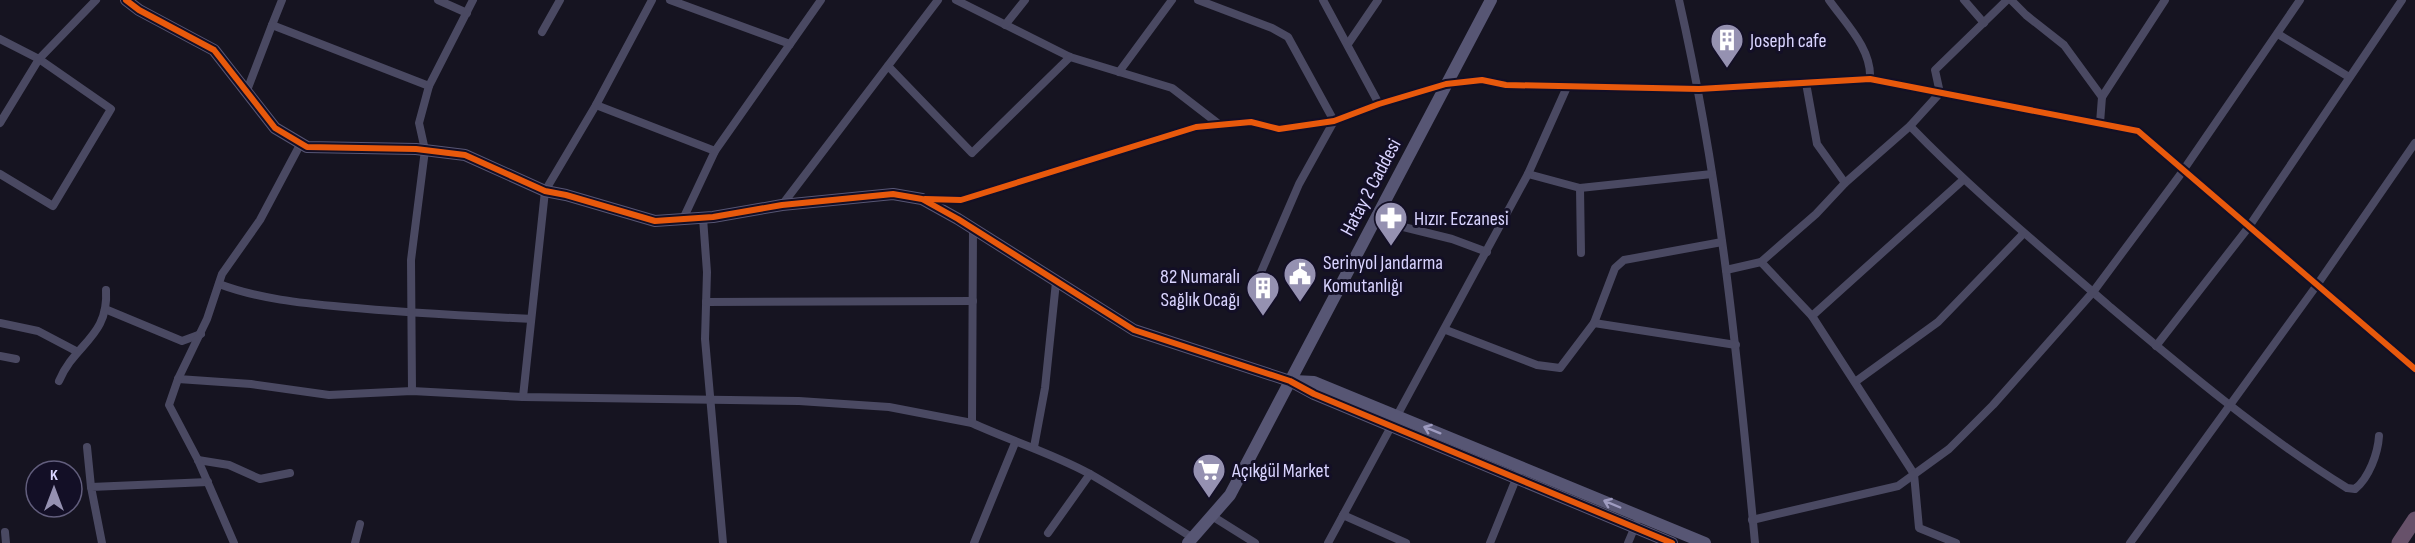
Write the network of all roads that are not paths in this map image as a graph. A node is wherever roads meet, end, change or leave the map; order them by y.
1 (96, 0) edge
2 (126, 0) edge
3 (282, 0) edge
4 (438, 0) edge
5 (473, 0) edge
6 (560, 0) edge
7 (652, 0) edge
8 (670, 0) edge
9 (821, 0) edge
10 (938, 0) edge
11 (956, 0) edge
12 (1025, 0) edge
13 (1172, 0) edge
14 (1198, 0) edge
15 (1323, 0) edge
16 (1378, 0) edge
17 (1491, 0) edge
18 (1679, 0) edge
19 (1829, 0) edge
20 (1964, 0) edge
21 (2009, 0) edge
22 (2165, 0) edge
23 (2300, 0) edge
24 (2402, 0) edge
25 (468, 13) junction
26 (1984, 22) junction
27 (272, 25) junction
28 (1005, 25) junction
29 (542, 32) dead end
30 (2278, 34) junction
31 (0, 39) edge
32 (789, 44) junction
33 (1348, 44) junction
34 (1070, 57) junction
35 (39, 59) junction
36 (888, 66) junction
37 (1119, 72) junction
38 (2349, 77) junction
39 (1870, 79) junction
40 (1806, 83) junction
41 (1446, 84) junction
42 (429, 86) junction
43 (1567, 87) junction
44 (1699, 89) junction
45 (246, 93) junction
46 (1940, 93) junction
47 (2102, 97) junction
48 (1379, 104) junction
49 (596, 105) junction
50 (1334, 121) junction
51 (0, 123) edge
52 (2100, 123) junction
53 (1220, 125) junction
54 (1910, 126) junction
55 (301, 143) junction
56 (2415, 143) edge
57 (425, 150) junction
58 (715, 152) junction
59 (2183, 171) junction
60 (0, 174) edge
61 (1528, 174) junction
62 (1712, 174) junction
63 (1963, 180) junction
64 (1845, 183) junction
65 (1580, 188) junction
66 (544, 191) junction
67 (922, 199) junction
68 (782, 205) junction
69 (703, 218) junction
70 (683, 219) junction
71 (1375, 220) junction
72 (973, 228) junction
73 (2248, 228) junction
74 (2023, 234) junction
75 (1722, 242) junction
76 (1487, 252) junction
77 (1581, 253) dead end
78 (1761, 261) junction
79 (1726, 270) junction
80 (1258, 279) dead end
81 (1056, 282) junction
82 (219, 284) junction
83 (2317, 285) junction
84 (106, 290) dead end
85 (2093, 292) junction
86 (973, 301) junction
87 (706, 302) junction
88 (105, 309) junction
89 (409, 314) junction
90 (1812, 316) junction
91 (531, 319) junction
92 (0, 323) edge
93 (1594, 323) junction
94 (1446, 330) junction
95 (201, 334) junction
96 (1736, 345) junction
97 (2156, 345) junction
98 (76, 351) junction
99 (0, 356) edge
100 (16, 359) dead end
101 (2415, 369) edge
102 (178, 379) junction
103 (59, 381) dead end
104 (1290, 381) junction
105 (1855, 382) junction
106 (412, 391) junction
107 (523, 397) junction
108 (710, 400) junction
109 (2230, 406) junction
110 (1393, 420) junction
111 (972, 423) junction
112 (2379, 436) dead end
113 (1015, 443) junction
114 (87, 447) dead end
115 (1034, 447) junction
116 (198, 460) junction
117 (1522, 466) junction
118 (290, 473) dead end
119 (1090, 474) junction
120 (1914, 474) junction
121 (1517, 478) junction
122 (208, 482) junction
123 (91, 486) junction
124 (1343, 515) junction
125 (1212, 516) junction
126 (2415, 519) edge
127 (1752, 520) junction
128 (1637, 522) junction
129 (360, 524) dead end
130 (5, 532) dead end
131 (1048, 533) dead end
132 (1190, 540) edge
133 (6, 543) edge
134 (102, 543) edge
135 (234, 543) edge
136 (355, 543) edge
137 (723, 543) edge
138 (974, 543) edge
139 (1255, 543) edge
140 (1328, 543) edge
141 (1406, 543) edge
142 (1490, 543) edge
143 (1628, 543) edge
144 (1672, 543) edge
145 (1705, 543) edge
146 (1755, 543) edge
147 (1956, 543) edge
148 (2130, 543) edge
149 (2399, 543) edge

1 - 35 street
2 - 45 street
3 - 27 street
4 - 25 street
5 - 25 street
6 - 29 street
7 - 49 street
8 - 32 street
9 - 32 street
10 - 36 street
11 - 28 street
12 - 28 street
13 - 37 street
14 - 50 street
15 - 33 street
16 - 33 street
17 - 41 street, Hatay 2 Caddesi
18 - 44 street
19 - 39 street
20 - 26 street
21 - 26 street
21 - 47 street
22 - 47 street
23 - 30 street
24 - 38 street
25 - 42 street
26 - 46 street
27 - 42 street
27 - 45 street
28 - 34 street
30 - 38 street
30 - 59 street
31 - 35 street
32 - 58 street
33 - 48 street
34 - 36 street
34 - 37 street
35 - 51 street
35 - 60 street
36 - 68 street
37 - 53 street
38 - 73 street
39 - 40 street
39 - 46 street
40 - 44 street
40 - 64 street
41 - 43 street
41 - 48 street
41 - 71 street, Hatay 2 Caddesi
42 - 57 street
43 - 44 street
43 - 61 street
44 - 62 street
45 - 55 street
46 - 52 street
46 - 54 street
47 - 52 street
48 - 50 street
49 - 58 street
49 - 66 street
50 - 53 street
50 - 80 street
52 - 59 street
53 - 67 street
54 - 63 street
54 - 64 street
55 - 57 street
55 - 82 street
56 - 83 street
57 - 66 street
57 - 89 street
58 - 70 street
59 - 73 street
59 - 85 street
61 - 65 street
61 - 76 street
62 - 65 street
62 - 75 street
63 - 74 street
63 - 90 street
64 - 78 street
65 - 77 street
66 - 70 street
66 - 91 street
67 - 68 street
67 - 72 street
68 - 69 street
69 - 70 street
69 - 87 street
71 - 76 street
71 - 104 street, Hatay 2 Caddesi
72 - 81 street
72 - 86 street
73 - 83 street
73 - 97 street
74 - 85 street
74 - 105 street
75 - 79 street
75 - 93 street
76 - 94 street
78 - 79 street
78 - 90 street
79 - 96 street
81 - 104 street
81 - 115 street
82 - 89 street
82 - 95 street
83 - 101 street
83 - 109 street
84 - 88 street
85 - 97 street
85 - 120 street
86 - 87 street
86 - 111 street
87 - 108 street
88 - 95 street
88 - 98 street
89 - 91 street
89 - 106 street
90 - 105 street
91 - 107 street
92 - 98 street
93 - 94 street
93 - 96 street
94 - 110 street
95 - 102 street
96 - 127 street
97 - 109 street
98 - 103 street
99 - 100 street
102 - 106 street
102 - 116 street
104 - 110 street
104 - 125 street, Hatay 2 Caddesi
105 - 120 street
106 - 107 street
107 - 108 street
108 - 111 street
108 - 137 street
109 - 112 street
109 - 148 street
117 -> 110 street
110 - 121 street
110 - 124 street
111 - 113 street
113 - 115 street
113 - 138 street
114 - 123 street
115 - 119 street
116 - 118 street
116 - 122 street
117 - 121 street
128 -> 117 street
119 - 131 street
119 - 132 street
120 - 127 street
120 - 147 street
121 - 128 street
121 - 142 street
122 - 123 street
122 - 135 street
123 - 134 street
124 - 140 street
124 - 141 street
125 - 132 street, Hatay 2 Caddesi
125 - 139 street
126 - 149 highway
127 - 146 street
128 - 143 street
128 - 144 street
128 - 145 street
129 - 136 street
130 - 133 street

